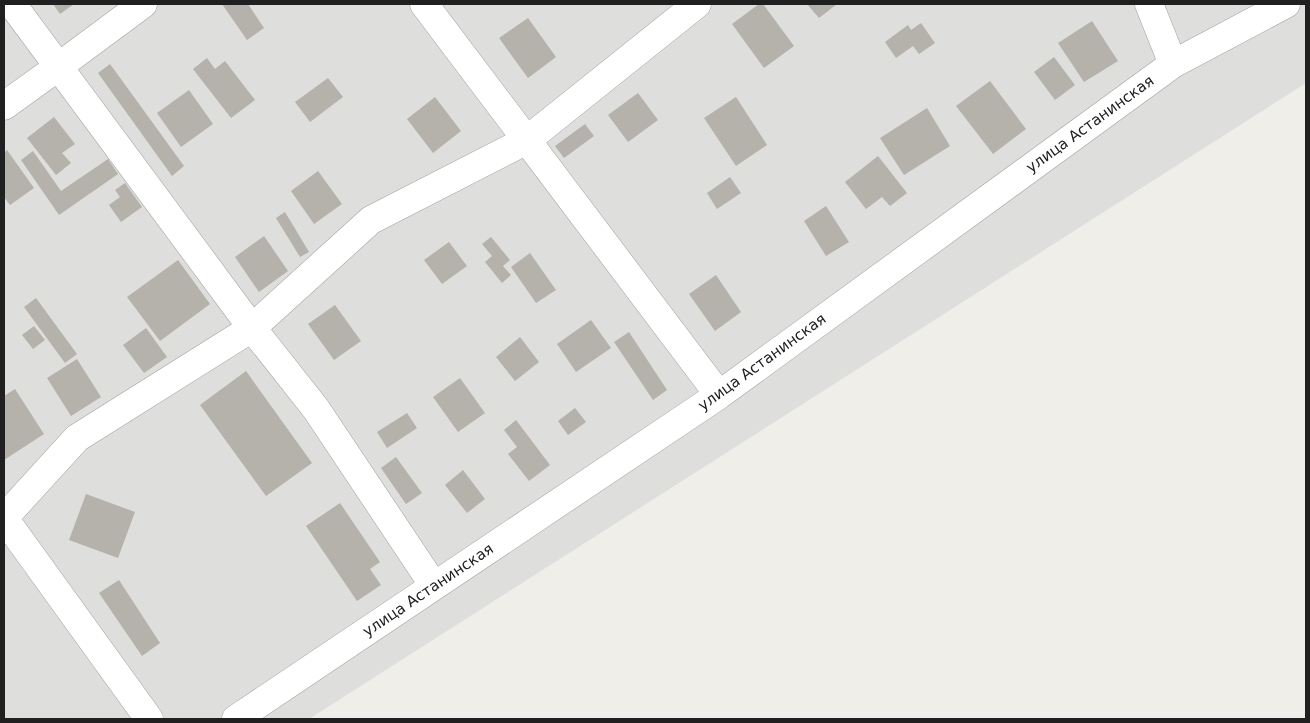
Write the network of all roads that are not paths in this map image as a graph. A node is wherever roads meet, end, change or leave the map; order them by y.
1 (12, 4) edge
2 (143, 4) edge
3 (424, 4) edge
4 (697, 4) edge
5 (1149, 4) edge
6 (1286, 4) edge
7 (1172, 64) junction
8 (58, 67) junction
9 (4, 106) edge
10 (527, 140) junction
11 (252, 328) junction
12 (719, 395) junction
13 (4, 518) edge
14 (434, 586) junction
15 (149, 719) edge
16 (236, 719) edge

1 - 8 street
2 - 8 street
3 - 10 street
4 - 10 street
5 - 7 street
6 - 7 street, улица Астанинская
7 - 12 street, улица Астанинская
8 - 9 street
8 - 11 street
10 - 11 street
10 - 12 street
11 - 13 street
11 - 14 street
12 - 14 street, улица Астанинская
13 - 15 street
14 - 16 street, улица Астанинская

